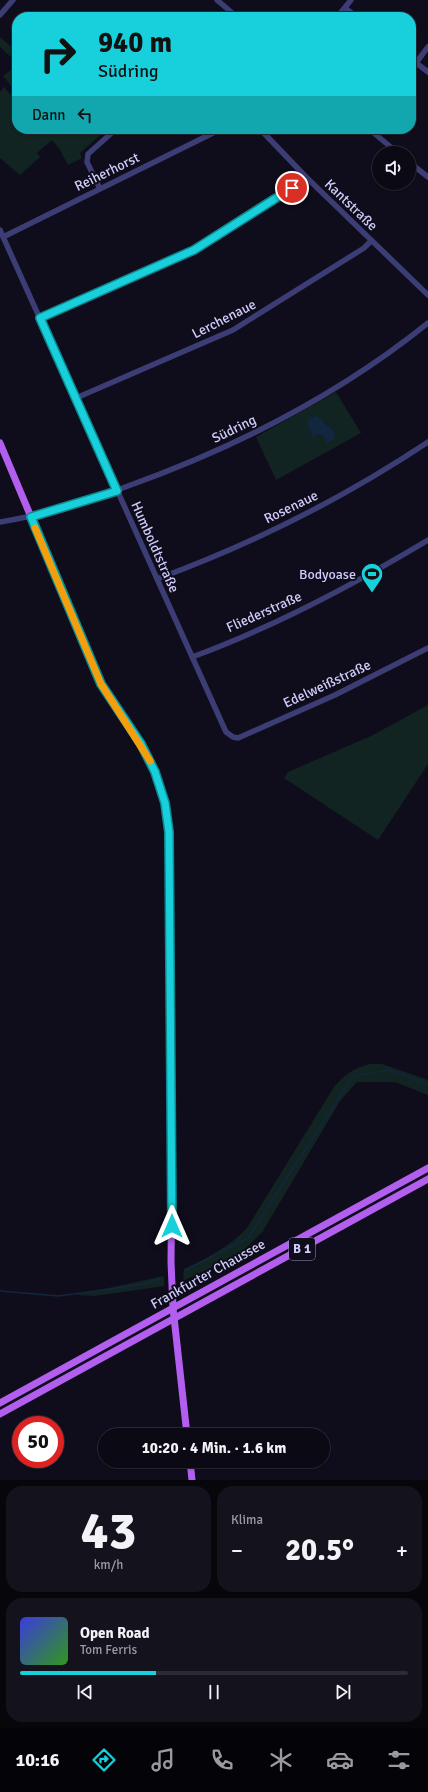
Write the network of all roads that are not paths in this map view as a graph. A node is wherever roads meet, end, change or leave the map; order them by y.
1 (13, 0) edge
2 (217, 0) edge
3 (351, 0) edge
4 (345, 8) junction
5 (231, 12) edge
6 (341, 12) edge
7 (350, 12) edge
8 (0, 15) edge
9 (428, 47) edge
10 (416, 62) joint
11 (428, 72) edge
12 (110, 134) edge
13 (211, 134) edge
14 (265, 134) edge
15 (375, 134) edge
16 (390, 146) edge
17 (416, 168) edge
18 (306, 177) junction
19 (428, 177) edge
20 (100, 189) junction
21 (0, 230) edge
22 (3, 237) junction
23 (371, 241) junction
24 (428, 295) edge
25 (40, 318) junction
26 (428, 323) edge
27 (76, 398) junction
28 (428, 442) edge
29 (0, 443) edge
30 (117, 491) junction
31 (31, 517) junction
32 (0, 521) edge
33 (428, 540) edge
34 (157, 579) junction
35 (428, 648) edge
36 (192, 657) junction
37 (235, 738) joint
38 (428, 1168) edge
39 (428, 1179) edge
40 (173, 1308) junction
41 (175, 1318) junction
42 (0, 1403) edge
43 (0, 1414) edge
44 (186, 1428) edge
45 (191, 1468) edge
46 (192, 1480) edge

1 - 8 street
2 - 5 street
3 - 4 street
4 - 6 street
4 - 7 street
9 - 10 street
10 - 11 street
12 - 20 street
13 - 20 street, Reiherhorst
14 - 18 street, Kantstraße
15 - 16 street
17 - 19 street
18 - 23 street, Kantstraße
18 - 25 street
20 - 22 street, Reiherhorst
21 - 22 street, Humboldtstraße
22 - 25 street, Humboldtstraße
23 - 24 street, Kantstraße
23 - 27 street, Lerchenaue
25 - 27 street, Humboldtstraße
26 - 30 street, Südring
27 - 30 street, Humboldtstraße
28 - 34 street, Rosenaue
29 - 31 main road
30 - 31 street, Südring
30 - 34 street, Humboldtstraße
31 - 32 street, Südring
31 - 40 main road
33 - 36 street, Fliederstraße
34 - 36 street, Humboldtstraße
35 - 37 street, Edelweißstraße
36 - 37 street, Humboldtstraße
38 - 40 main road, Frankfurter Chaussee / B 1
39 - 41 main road, Frankfurter Chaussee / B 1
40 - 41 main road
40 - 42 main road, Frankfurter Chaussee / B 1
41 - 43 main road, Frankfurter Chaussee / B 1
41 - 44 main road
45 - 46 main road

